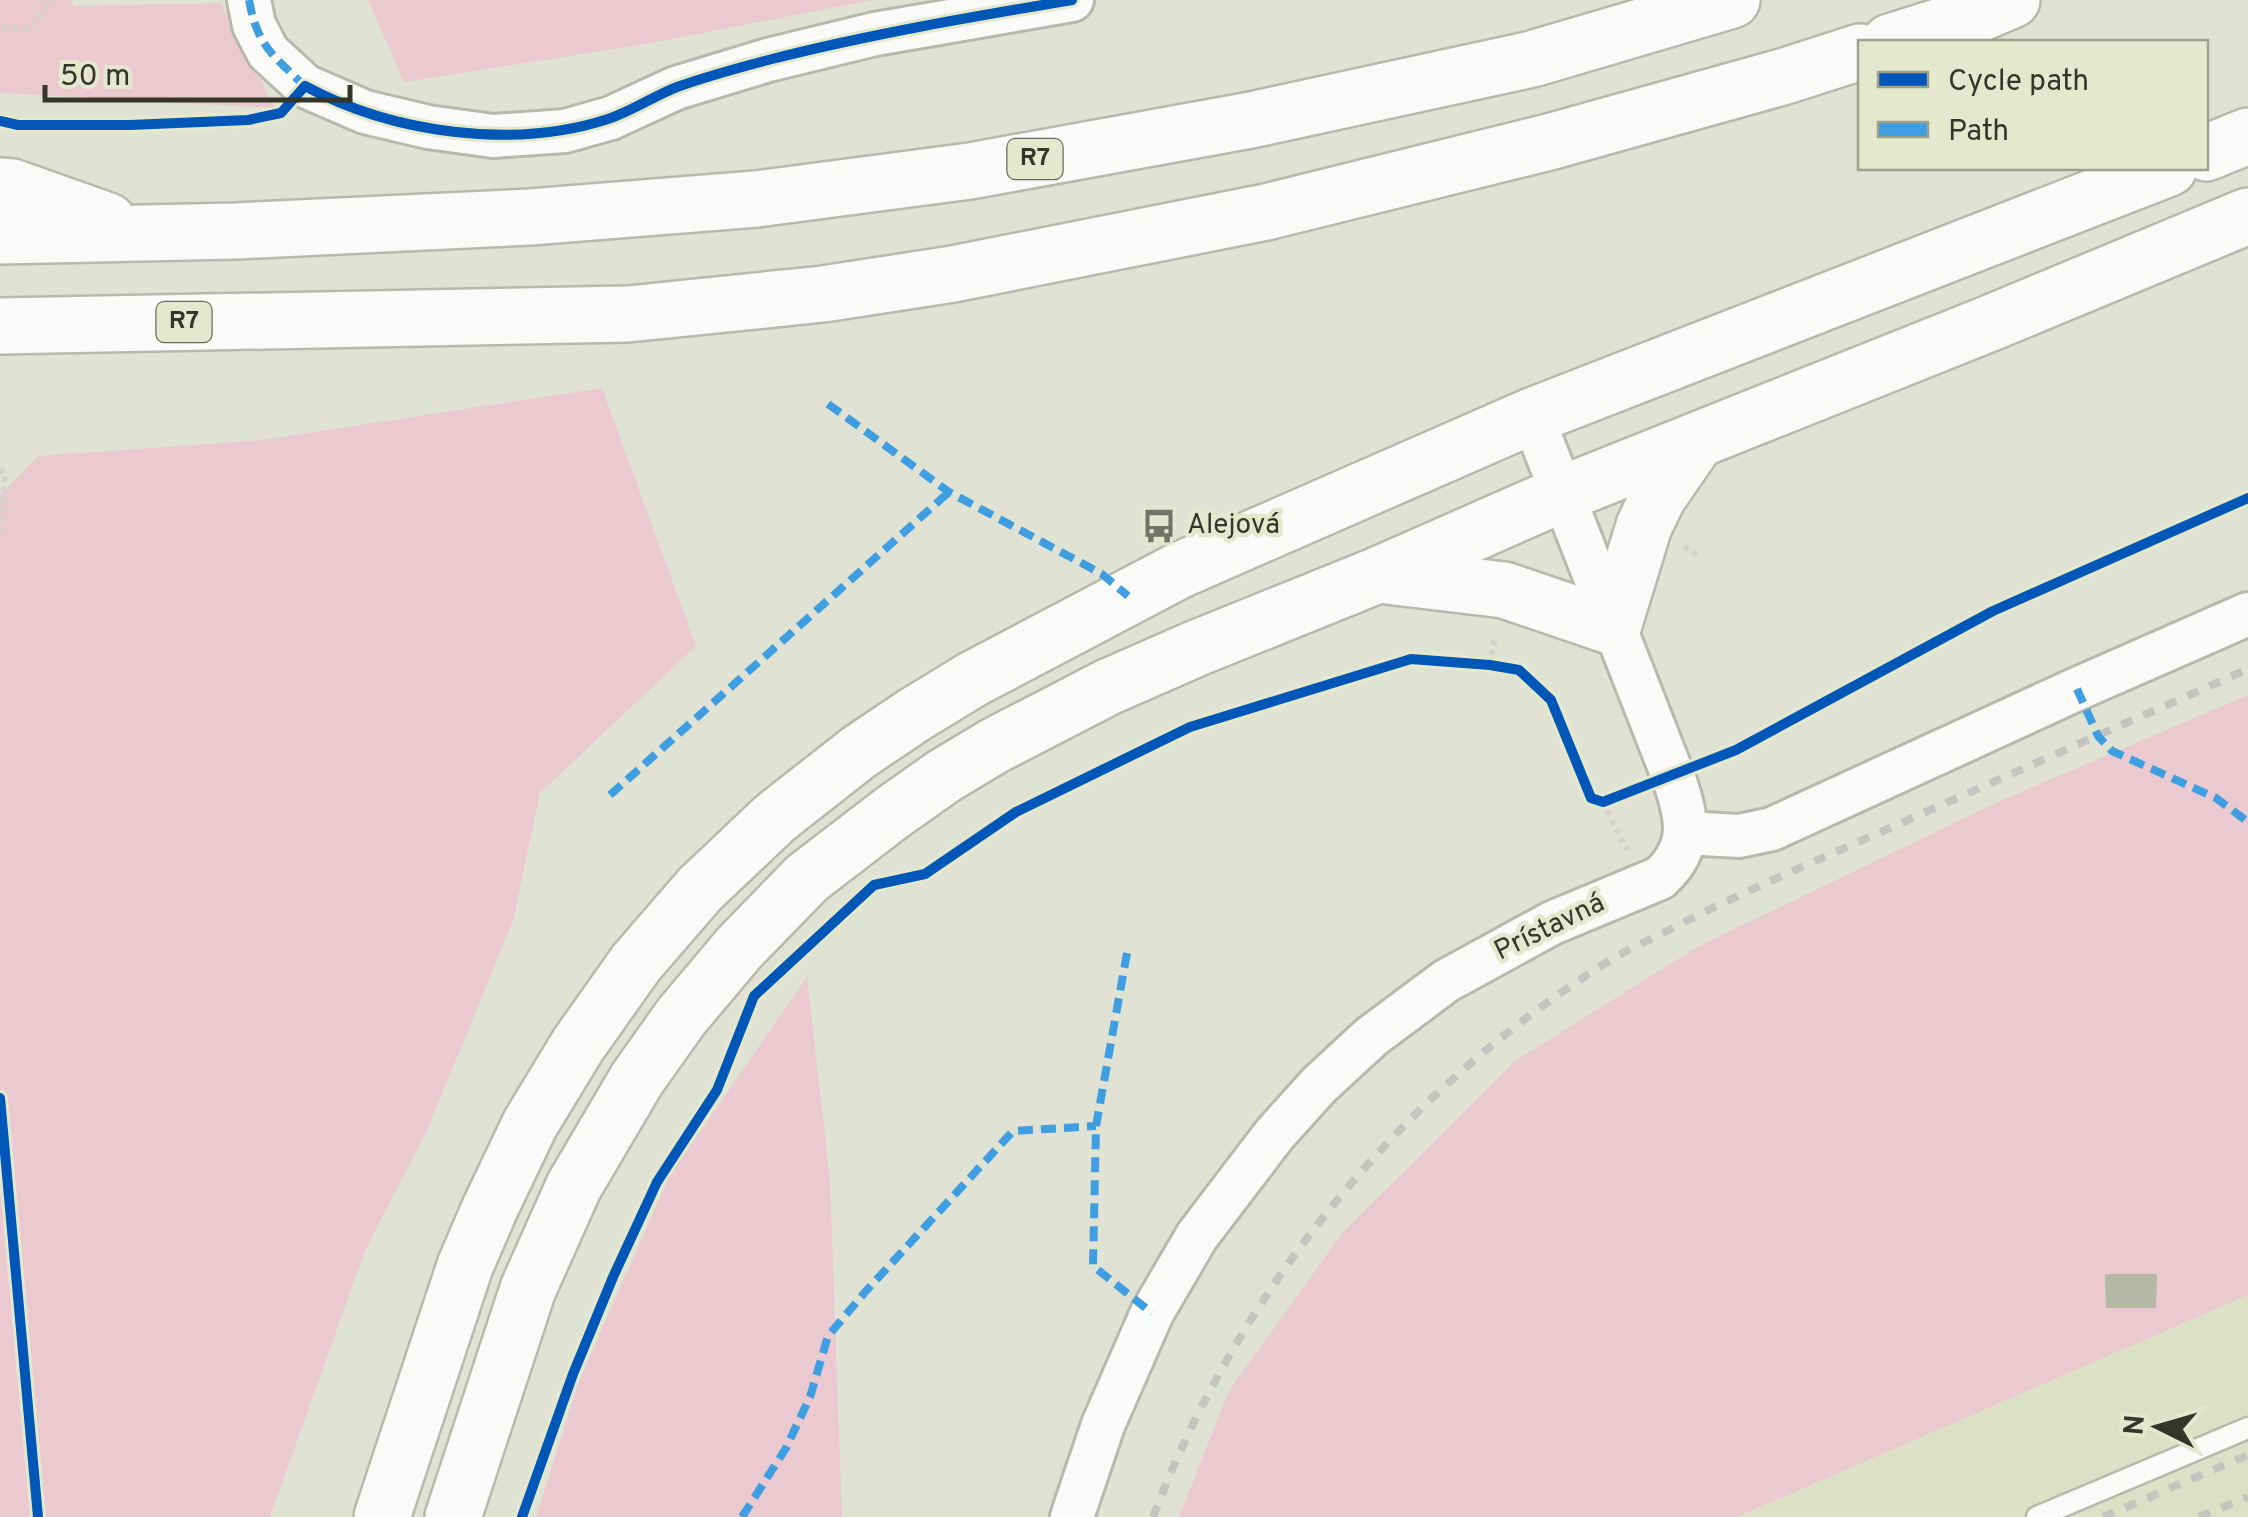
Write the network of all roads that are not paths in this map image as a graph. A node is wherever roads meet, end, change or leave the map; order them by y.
1 (250, 0) edge
2 (1072, 0) edge
3 (1732, 0) edge
4 (2012, 0) edge
5 (1896, 40) edge
6 (1858, 53) edge
7 (2248, 136) edge
8 (2208, 152) edge
9 (2164, 170) edge
10 (0, 186) edge
11 (2248, 216) edge
12 (140, 232) junction
13 (0, 236) edge
14 (0, 326) edge
15 (1532, 416) junction
16 (1696, 442) junction
17 (1562, 494) junction
18 (1378, 575) junction
19 (2248, 614) edge
20 (1613, 627) junction
21 (1686, 833) junction
22 (2248, 1428) edge
23 (382, 1517) edge
24 (453, 1517) edge
25 (1072, 1517) edge
26 (2037, 1517) edge

1 - 2 street
3 - 12 main road, R7
4 - 5 main road
6 - 14 main road, R7
7 - 8 main road
9 - 15 main road
10 - 12 main road
11 - 16 main road
12 - 13 main road, R7
15 - 17 street
15 - 23 main road
16 - 17 main road
16 - 20 main road
17 - 18 main road
17 - 20 street
18 - 20 main road
18 - 24 main road
19 - 21 street
20 - 21 street
21 - 25 street, Prístavná
22 - 26 lane

